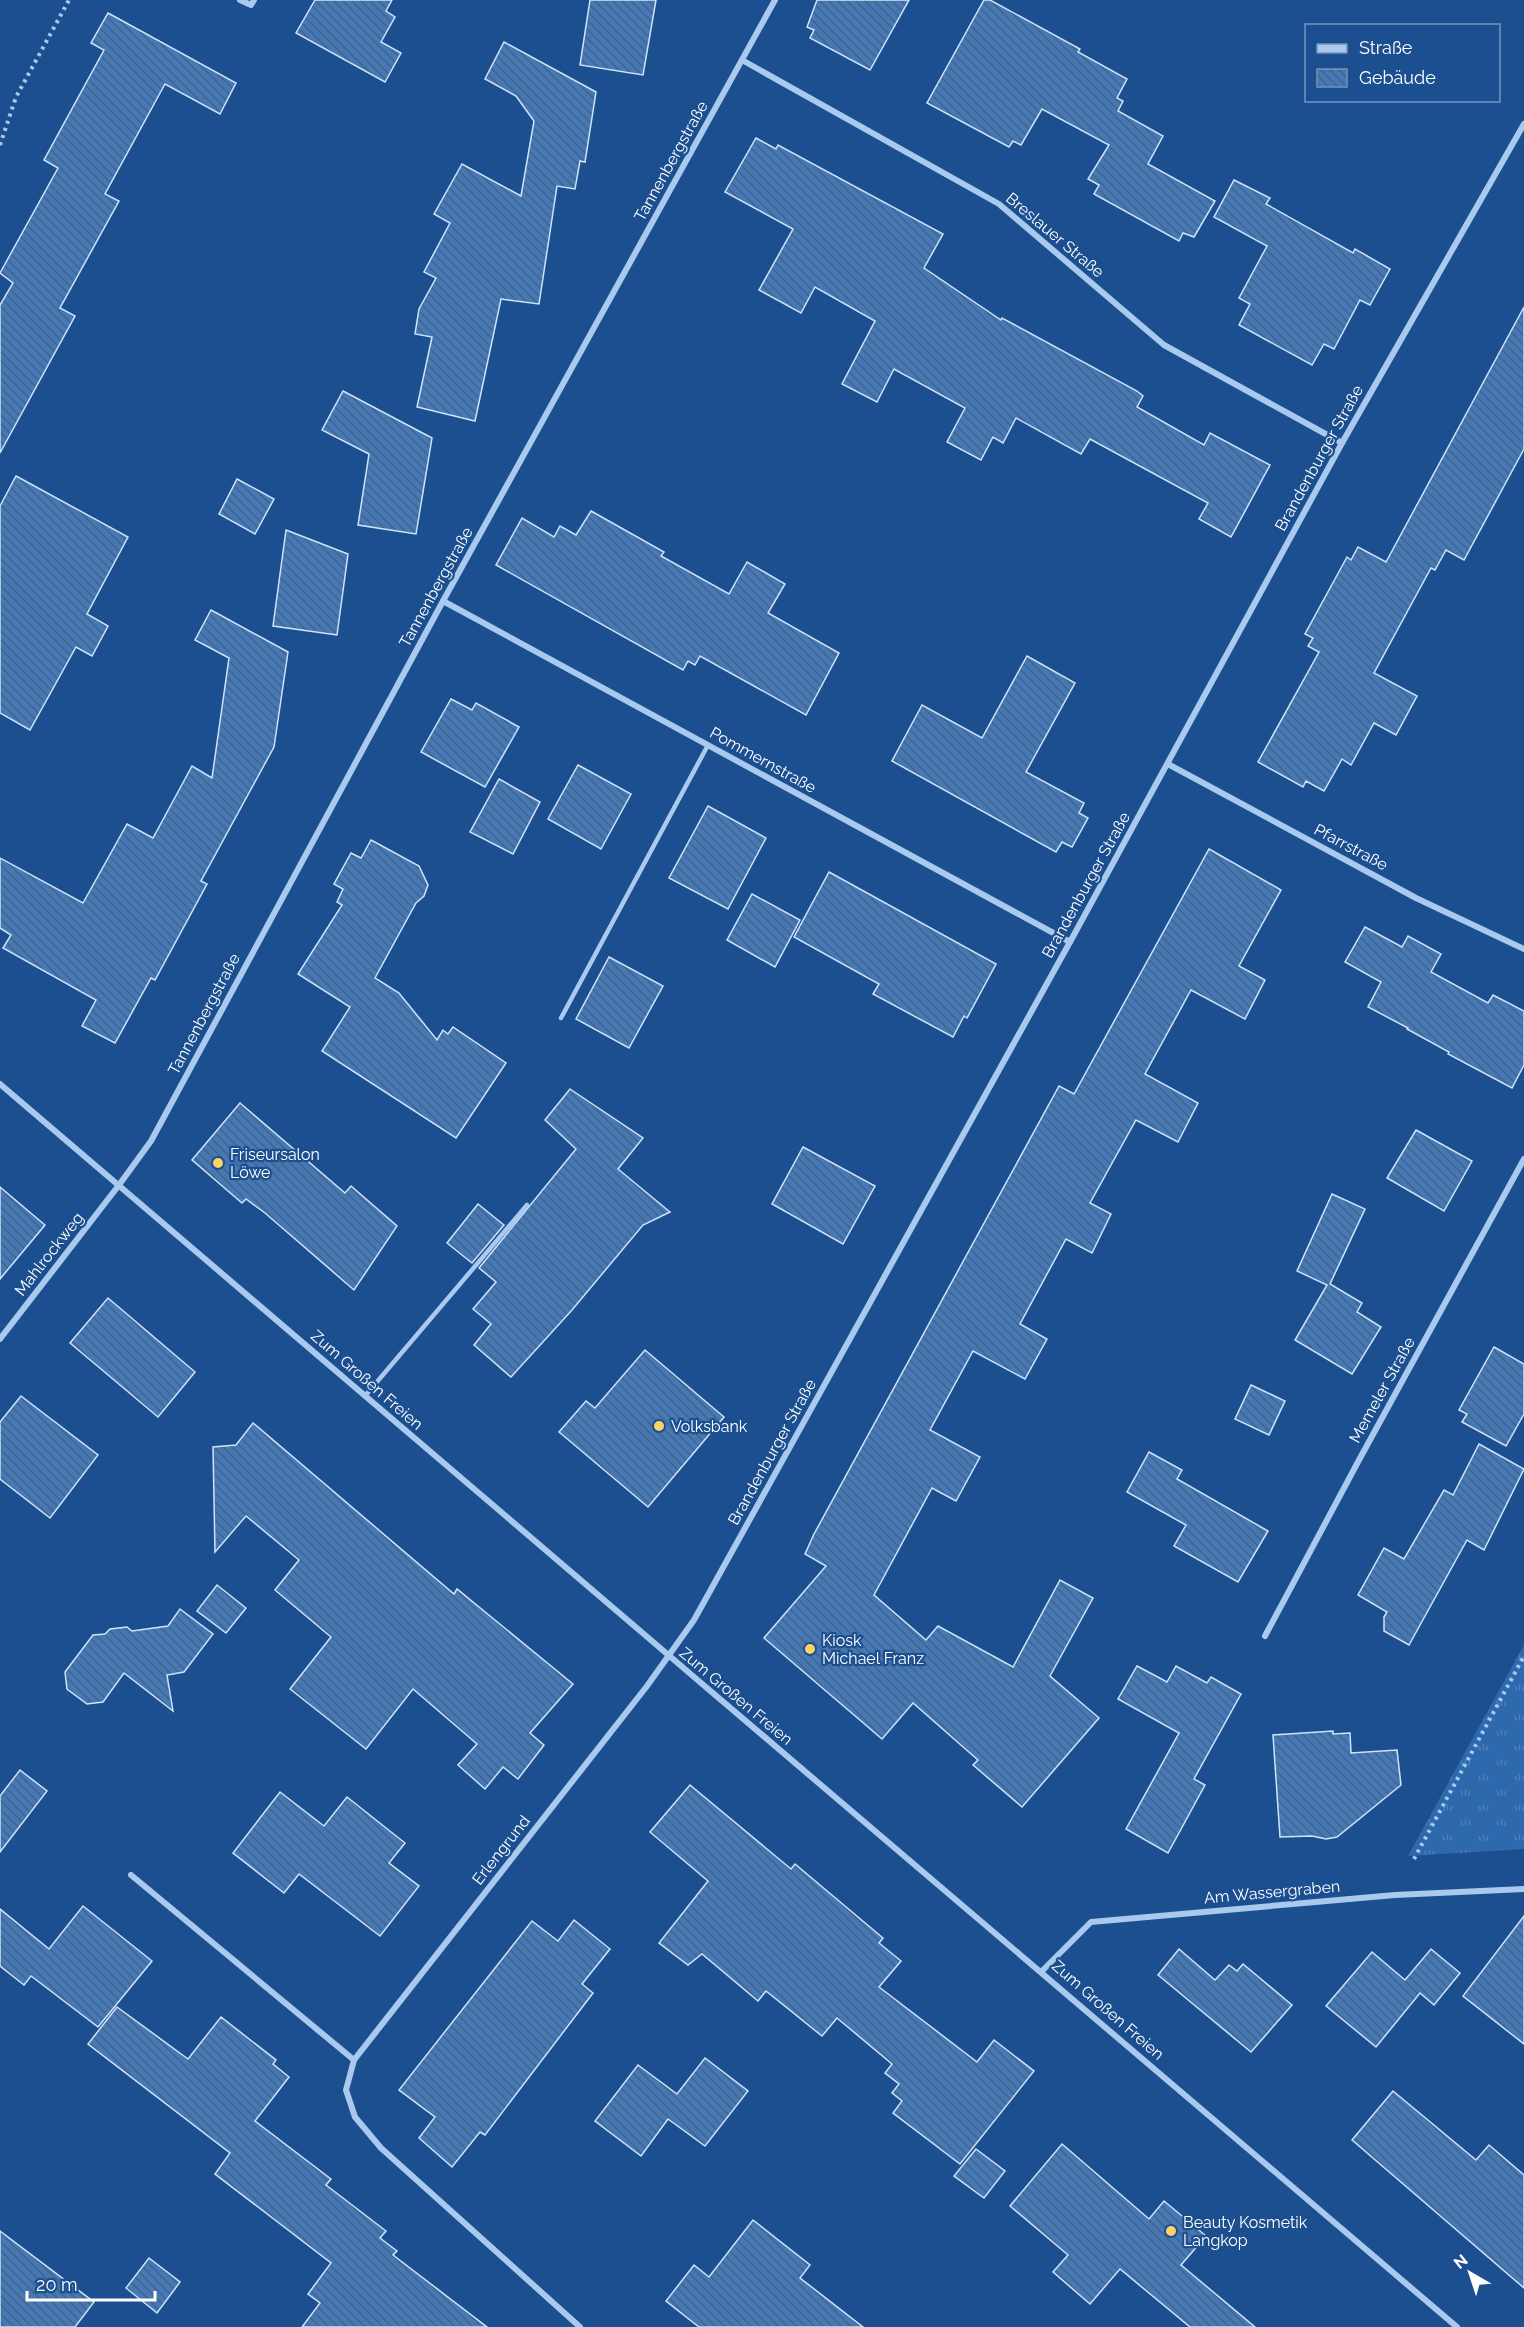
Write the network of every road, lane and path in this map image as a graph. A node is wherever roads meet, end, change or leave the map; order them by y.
1 (69, 0) edge
2 (240, 0) edge
3 (254, 0) edge
4 (775, 0) edge
5 (742, 60) junction
6 (1524, 124) edge
7 (0, 145) edge
8 (1342, 443) junction
9 (443, 601) junction
10 (708, 745) junction
11 (1168, 764) junction
12 (1070, 942) junction
13 (1524, 949) edge
14 (561, 1018) dead end
15 (0, 1084) edge
16 (1524, 1159) edge
17 (120, 1185) junction
18 (527, 1205) dead end
19 (0, 1339) edge
20 (365, 1396) junction
21 (1266, 1636) dead end
22 (1524, 1656) edge
23 (669, 1657) junction
24 (1414, 1859) dead end
25 (131, 1875) dead end
26 (1524, 1889) edge
27 (1042, 1971) junction
28 (354, 2060) junction
29 (580, 2327) edge
30 (1456, 2327) edge

1 - 7 path
2 - 3 street
4 - 5 street, Tannenbergstraße
5 - 8 street, Breslauer Straße
5 - 9 street, Tannenbergstraße
6 - 8 street, Brandenburger Straße
8 - 11 street, Brandenburger Straße
9 - 10 street, Pommernstraße
9 - 17 street, Tannenbergstraße
10 - 12 street, Pommernstraße
10 - 14 lane
11 - 12 street, Brandenburger Straße
11 - 13 street, Pfarrstraße
12 - 23 street, Brandenburger Straße
15 - 17 street, Zum Großen Freien
16 - 21 street, Memeler Straße
17 - 19 street, Mahlrockweg
17 - 20 street, Zum Großen Freien
18 - 20 lane
20 - 23 street, Zum Großen Freien
22 - 24 path
23 - 27 street, Zum Großen Freien
23 - 28 street, Erlengrund
25 - 28 street
26 - 27 street, Am Wassergraben
27 - 30 street, Zum Großen Freien
28 - 29 street, Erlengrund

